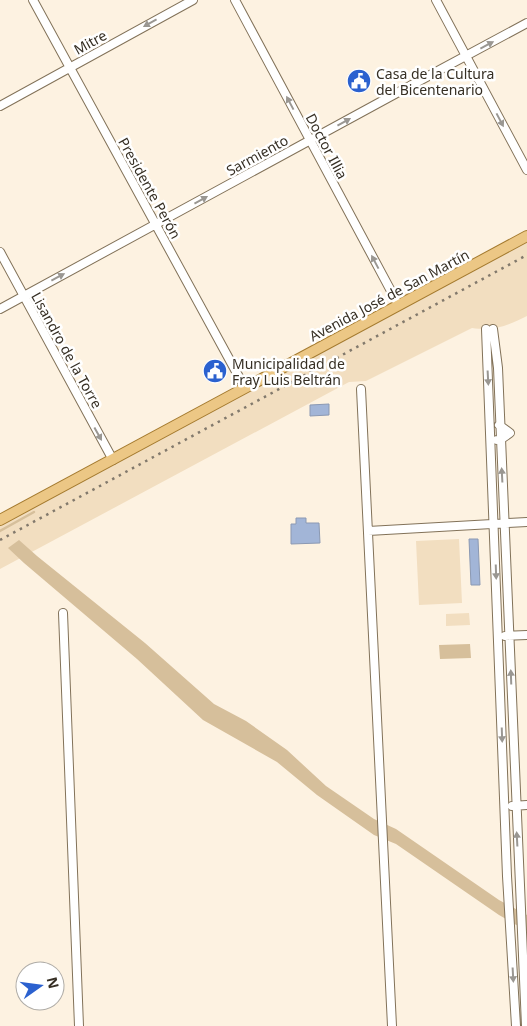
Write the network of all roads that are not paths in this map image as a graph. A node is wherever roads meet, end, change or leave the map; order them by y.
1 (33, 0) edge
2 (193, 0) edge
3 (235, 0) edge
4 (436, 0) edge
5 (527, 23) edge
6 (466, 56) junction
7 (69, 67) junction
8 (0, 106) edge
9 (310, 140) junction
10 (527, 170) edge
11 (155, 225) junction
12 (527, 236) edge
13 (0, 252) edge
14 (24, 296) junction
15 (398, 304) junction
16 (0, 309) edge
17 (245, 388) junction
18 (361, 390) dead end
19 (500, 425) junction
20 (490, 426) junction
21 (500, 440) junction
22 (490, 441) junction
23 (113, 460) junction
24 (0, 520) edge
25 (527, 522) edge
26 (494, 524) junction
27 (504, 524) junction
28 (368, 531) junction
29 (63, 613) dead end
30 (527, 635) edge
31 (498, 636) junction
32 (510, 636) junction
33 (527, 805) edge
34 (505, 806) junction
35 (516, 806) junction
36 (523, 875) edge
37 (507, 876) junction
38 (79, 1026) edge
39 (392, 1026) edge
40 (516, 1026) edge
41 (526, 1026) edge

1 - 7 street, Presidente Perón
2 -> 7 street, Mitre
9 -> 3 street, Doctor Illia
4 - 6 street
6 -> 5 street, Sarmiento
9 -> 6 street, Sarmiento
6 -> 10 street
7 - 8 street, Mitre
7 - 11 street, Presidente Perón
11 -> 9 street, Sarmiento
15 -> 9 street, Doctor Illia
14 -> 11 street, Sarmiento
11 - 17 street, Presidente Perón
12 - 15 main road, Avenida José de San Martín
13 - 14 street, Lisandro de la Torre
14 - 16 street, Sarmiento
14 -> 23 street, Lisandro de la Torre
15 - 17 main road, Avenida José de San Martín
17 - 23 main road, Avenida José de San Martín
18 - 28 street
19 - 20 street
19 -> 20 street
19 - 21 street
20 - 22 street
21 - 22 street
27 -> 21 street
22 - 26 street
23 - 24 main road, Avenida José de San Martín
25 - 27 street
26 - 27 street
26 - 28 street
26 -> 31 street
27 - 32 street
28 - 39 street
29 - 38 street
30 - 32 street
31 - 32 street
31 -> 34 street
35 -> 32 street
33 - 35 street
34 - 35 street
34 - 37 street
36 -> 35 street
36 - 37 street
36 - 41 street
37 -> 40 street

